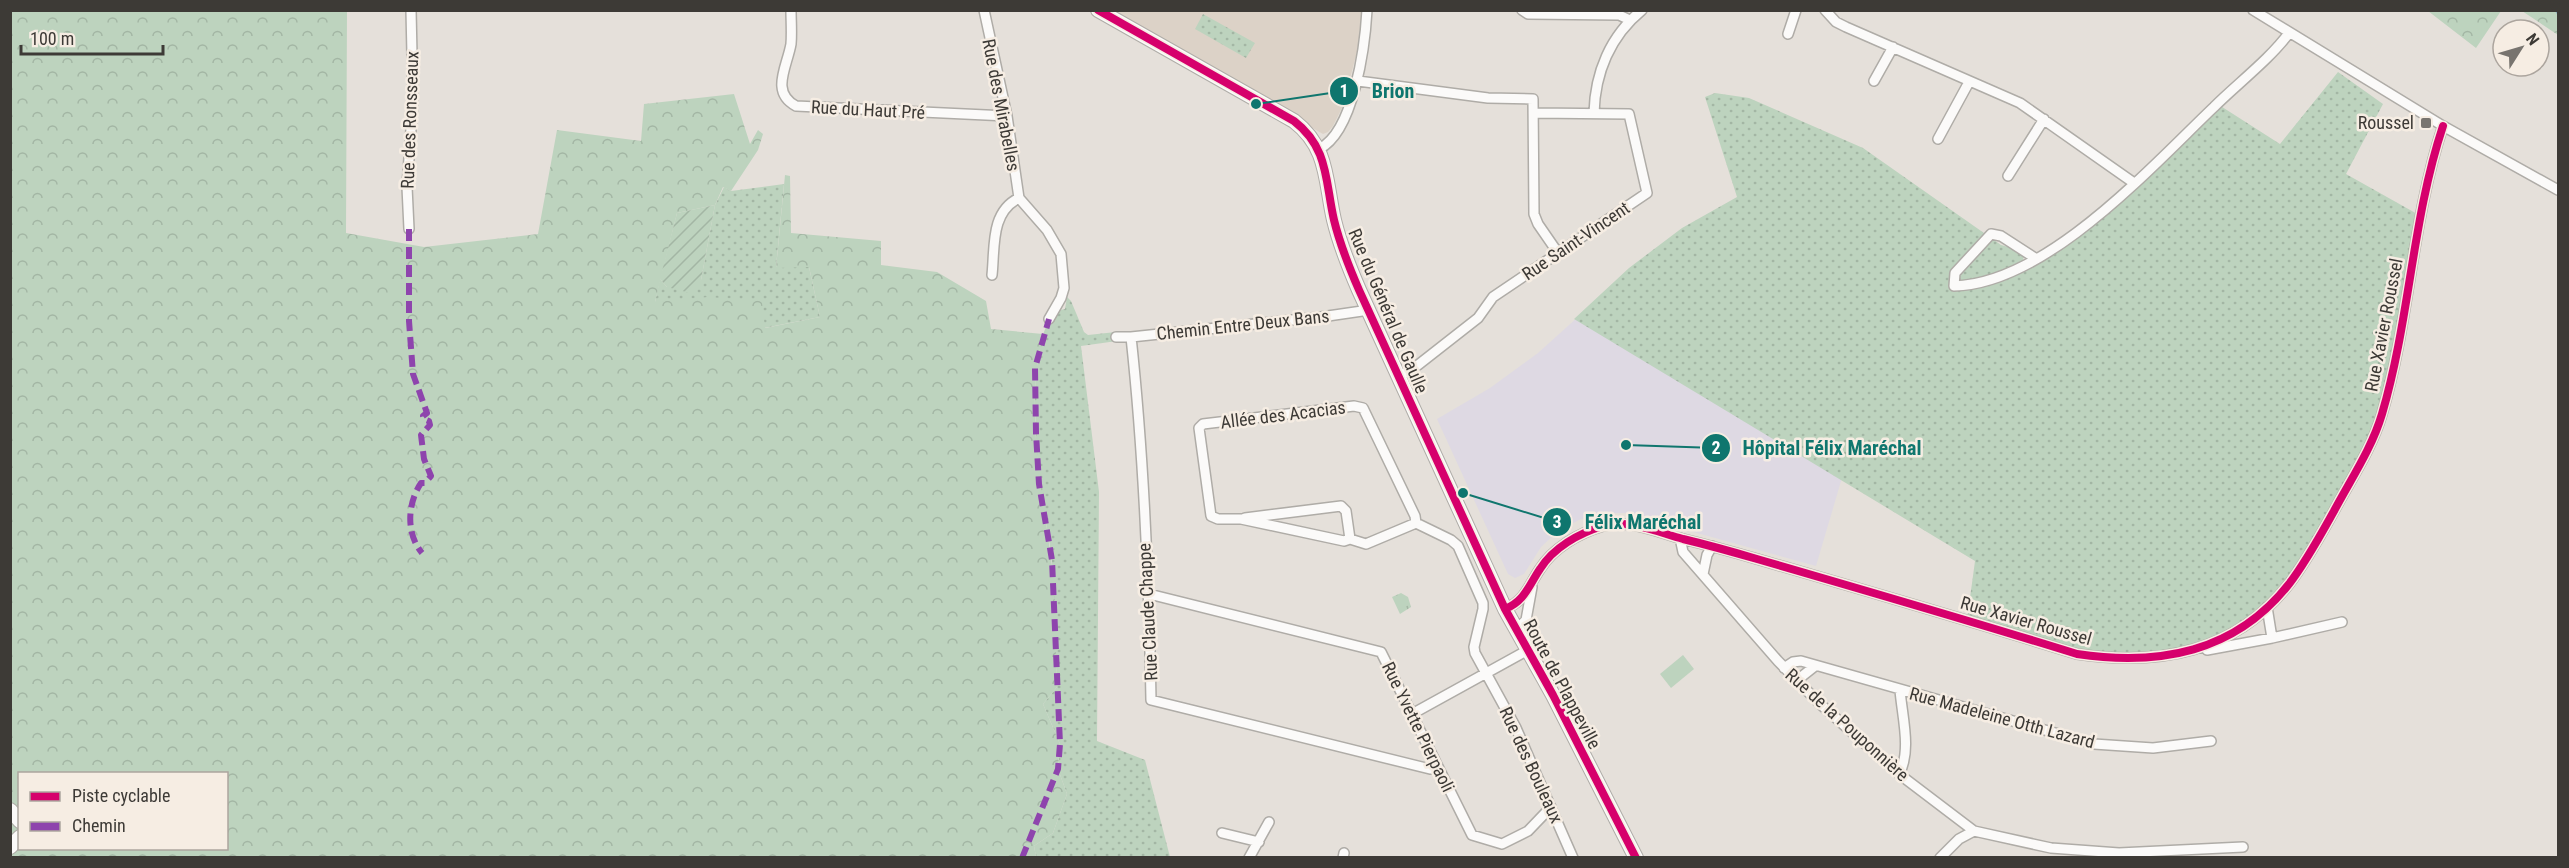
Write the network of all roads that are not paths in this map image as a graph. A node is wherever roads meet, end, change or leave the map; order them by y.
1 (411, 10) edge
2 (791, 10) edge
3 (984, 10) edge
4 (1098, 10) edge
5 (1366, 10) edge
6 (1522, 10) edge
7 (1642, 10) edge
8 (1796, 10) edge
9 (1825, 10) edge
10 (2253, 10) edge
11 (1113, 15) edge
12 (1630, 20) junction
13 (2289, 33) junction
14 (1788, 34) dead end
15 (1893, 47) junction
16 (1358, 81) junction
17 (1874, 81) dead end
18 (1969, 82) junction
19 (1534, 113) junction
20 (1594, 113) junction
21 (1007, 116) junction
22 (2044, 119) junction
23 (2443, 126) junction
24 (1938, 139) dead end
25 (1319, 149) junction
26 (2008, 176) dead end
27 (2134, 183) junction
28 (2559, 190) edge
29 (1019, 198) junction
30 (409, 230) dead end
31 (1558, 253) junction
32 (2035, 258) junction
33 (992, 275) dead end
34 (1369, 310) junction
35 (1049, 319) dead end
36 (1116, 336) dead end
37 (1131, 337) junction
38 (1400, 376) junction
39 (1421, 424) joint
40 (1241, 519) junction
41 (1416, 523) junction
42 (1680, 538) junction
43 (1350, 539) junction
44 (1712, 546) junction
45 (1703, 574) junction
46 (1533, 585) junction
47 (1149, 594) junction
48 (2267, 607) junction
49 (1505, 609) junction
50 (2342, 622) dead end
51 (1516, 630) junction
52 (2272, 638) junction
53 (1527, 650) junction
54 (2195, 650) junction
55 (1815, 666) junction
56 (1784, 668) junction
57 (1486, 673) junction
58 (1796, 681) junction
59 (1900, 690) junction
60 (1413, 714) junction
61 (2211, 741) dead end
62 (1438, 769) junction
63 (1899, 774) junction
64 (1551, 807) junction
65 (1269, 822) dead end
66 (1974, 831) junction
67 (1222, 833) dead end
68 (1259, 842) junction
69 (2243, 847) dead end
70 (1249, 858) edge
71 (1573, 858) edge
72 (1636, 858) edge
73 (1940, 858) edge

1 - 30 street, Rue des Ronsseaux
2 - 21 street, Rue du Haut Pré
3 - 21 street, Rue des Mirabelles
4 - 11 street, Rue du Général de Gaulle
5 - 16 street
6 - 12 street
7 - 12 street
8 - 14 street
9 - 15 street
10 - 13 street
11 - 25 street, Rue du Général de Gaulle
12 - 20 street
13 - 23 street
13 - 27 street
15 - 17 street
15 - 18 street
16 - 19 street
16 - 25 street
18 - 22 street
18 - 24 street
19 - 20 street, Rue Saint-Vincent
19 - 31 street
20 - 31 street, Rue Saint-Vincent
21 - 29 street, Rue des Mirabelles
22 - 26 street
22 - 27 street
23 - 28 street
23 - 48 street, Rue Xavier Roussel
25 - 34 street, Rue du Général de Gaulle
27 - 32 street
29 - 33 street
29 - 35 street, Rue des Mirabelles
31 - 38 street, Rue Saint-Vincent
32 - 32 street
34 - 37 street, Chemin Entre Deux Bans
34 - 38 street, Rue du Général de Gaulle
36 - 37 street, Chemin Entre Deux Bans
37 - 47 street, Rue Claude Chappe
38 - 39 street, Rue du Général de Gaulle
39 - 49 street, Route de Plappeville
40 - 41 street, Allée des Acacias
40 - 43 street, Allée des Acacias
40 - 43 street, Allée des Acacias
41 - 43 street, Allée des Acacias
41 - 57 street
42 - 44 street, Rue Xavier Roussel
42 - 45 street, Rue de la Pouponnière
42 - 46 street, Rue Xavier Roussel
44 - 45 street
44 - 54 street, Rue Xavier Roussel
45 - 56 street, Rue de la Pouponnière
46 - 49 street, Rue Xavier Roussel
46 - 51 street, Rue Xavier Roussel
47 - 60 street, Rue Yvette Pierpaoli
47 - 62 street, Rue Claude Chappe
48 - 52 street
48 - 54 street, Rue Xavier Roussel
49 - 51 street, Route de Plappeville
50 - 52 street
51 - 53 street, Route de Plappeville
52 - 54 street
53 - 57 street
53 - 72 street, Route de Plappeville
55 - 56 street, Rue Madeleine Otth Lazard
55 - 58 street
55 - 59 street, Rue Madeleine Otth Lazard
56 - 58 street, Rue de la Pouponnière
57 - 60 street
57 - 64 street, Rue des Bouleaux
58 - 63 street, Rue de la Pouponnière
59 - 61 street, Rue Madeleine Otth Lazard
59 - 63 street, Rue Madeleine Otth Lazard
60 - 62 street, Rue Yvette Pierpaoli
62 - 64 street, Rue Yvette Pierpaoli
63 - 66 street, Rue de la Pouponnière
64 - 71 street, Rue des Bouleaux
65 - 68 street
66 - 69 street
66 - 73 street
67 - 68 street
68 - 70 street

